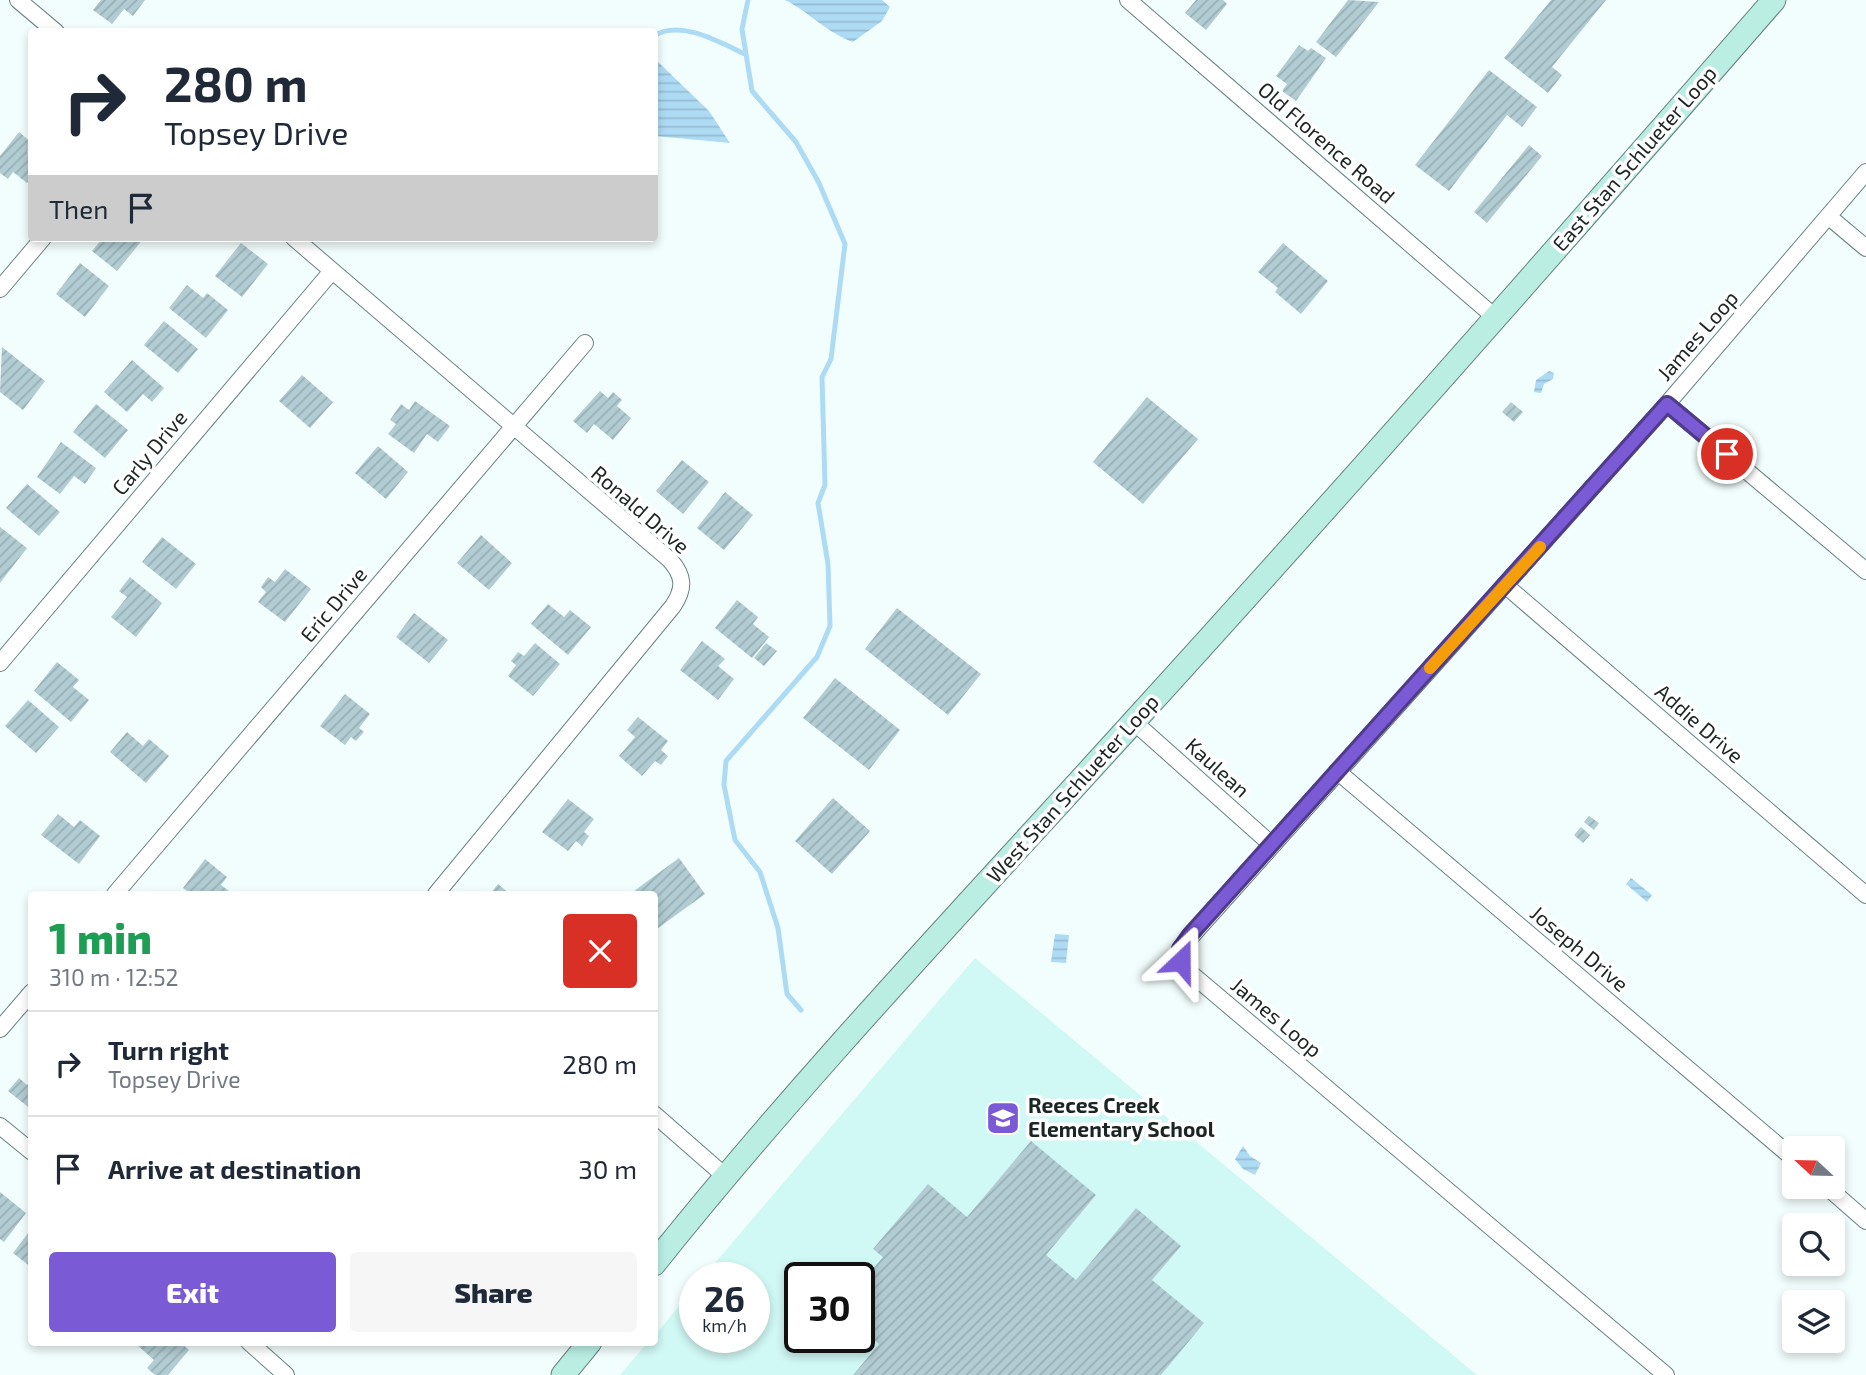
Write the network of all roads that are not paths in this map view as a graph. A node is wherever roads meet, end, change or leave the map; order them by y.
1 (18, 0) edge
2 (1128, 0) edge
3 (1774, 0) edge
4 (51, 28) edge
5 (1866, 172) edge
6 (1828, 216) junction
7 (40, 242) edge
8 (299, 242) edge
9 (1866, 248) edge
10 (332, 271) junction
11 (0, 289) edge
12 (1497, 318) junction
13 (585, 343) dead end
14 (1667, 404) junction
15 (512, 427) junction
16 (1866, 571) edge
17 (1505, 585) junction
18 (0, 663) edge
19 (1134, 722) junction
20 (1336, 771) junction
21 (1272, 845) junction
22 (118, 891) edge
23 (438, 891) edge
24 (1866, 895) edge
25 (28, 997) edge
26 (0, 1029) edge
27 (658, 1118) edge
28 (0, 1126) edge
29 (1782, 1149) edge
30 (28, 1150) edge
31 (726, 1177) junction
32 (1841, 1199) edge
33 (1866, 1221) edge
34 (658, 1259) edge
35 (253, 1346) edge
36 (587, 1346) edge
37 (286, 1375) edge
38 (563, 1375) edge
39 (1666, 1375) edge

1 - 4 street
2 - 12 street, Old Florence Road
3 - 12 main road, East Stan Schlueter Loop
5 - 6 street, James Loop
6 - 9 street
6 - 14 street, James Loop
7 - 11 street
8 - 10 street, Ronald Drive
10 - 15 street, Ronald Drive
10 - 18 street, Carly Drive
12 - 19 main road, West Stan Schlueter Loop
13 - 15 street, Eric Drive
14 - 16 street
14 - 17 street, James Loop
15 - 22 street, Eric Drive
15 - 23 street, Ronald Drive
17 - 20 street, James Loop
17 - 24 street, Addie Drive
19 - 21 street, Kaulean
19 - 31 main road, West Stan Schlueter Loop
20 - 21 street, James Loop
20 - 29 street, Joseph Drive
21 - 39 street, James Loop
25 - 26 street
27 - 31 street
28 - 30 street
31 - 34 main road, West Stan Schlueter Loop
32 - 33 street
35 - 37 street
36 - 38 main road

